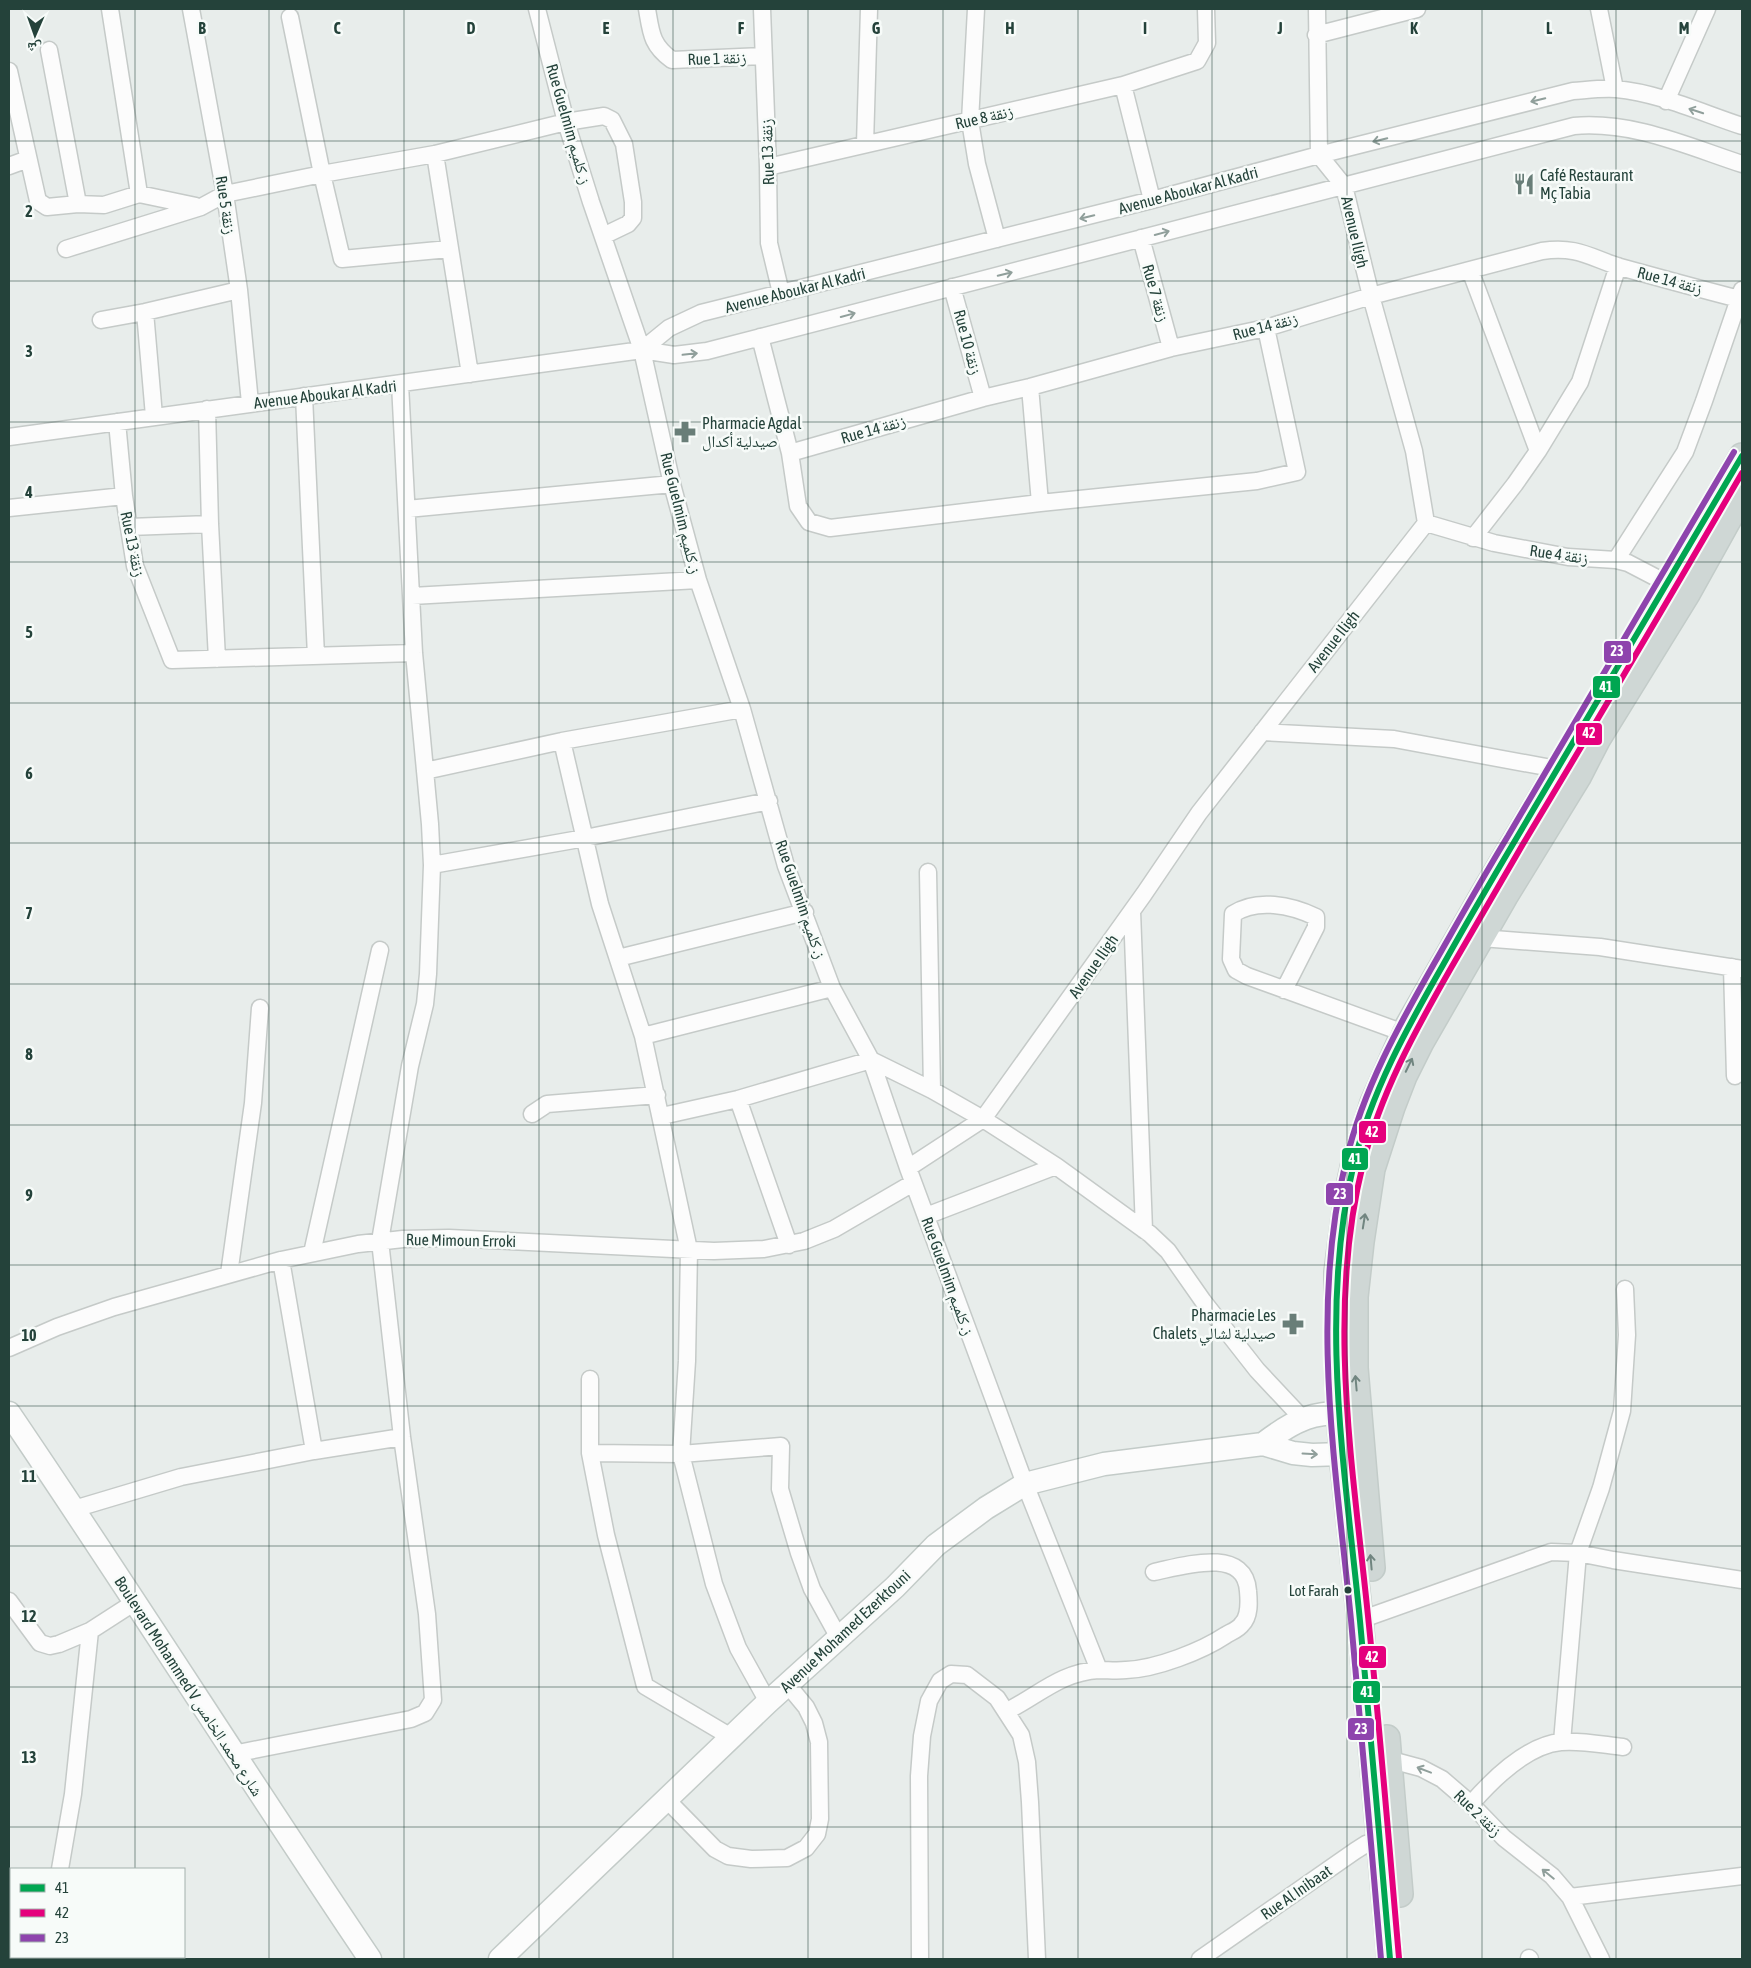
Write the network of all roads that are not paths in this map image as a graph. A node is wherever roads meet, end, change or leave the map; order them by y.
1 (110, 9) edge
2 (191, 9) edge
3 (537, 9) edge
4 (646, 9) edge
5 (762, 9) edge
6 (869, 9) edge
7 (976, 9) edge
8 (1206, 9) edge
9 (1316, 9) edge
10 (1417, 9) edge
11 (1599, 9) edge
12 (1707, 9) edge
13 (290, 17) dead end
14 (1316, 35) junction
15 (49, 50) dead end
16 (763, 56) junction
17 (9, 70) edge
18 (1123, 84) junction
19 (1615, 89) junction
20 (1666, 101) junction
21 (970, 120) junction
22 (566, 122) junction
23 (1742, 126) edge
24 (865, 144) junction
25 (435, 154) junction
26 (1319, 155) junction
27 (28, 159) junction
28 (1742, 164) edge
29 (9, 166) edge
30 (768, 167) junction
31 (322, 174) junction
32 (1344, 186) junction
33 (139, 194) junction
34 (225, 194) junction
35 (1152, 200) junction
36 (78, 204) junction
37 (201, 207) junction
38 (603, 236) junction
39 (1141, 238) junction
40 (997, 239) junction
41 (66, 249) dead end
42 (449, 249) junction
43 (1618, 266) junction
44 (1470, 270) junction
45 (952, 287) junction
46 (239, 290) junction
47 (781, 293) junction
48 (1741, 295) edge
49 (1371, 296) junction
50 (144, 312) junction
51 (102, 320) dead end
52 (1266, 328) junction
53 (760, 337) junction
54 (1171, 348) junction
55 (642, 350) junction
56 (470, 374) junction
57 (400, 384) junction
58 (1030, 387) junction
59 (304, 396) junction
60 (982, 398) junction
61 (250, 403) junction
62 (207, 409) junction
63 (154, 416) junction
64 (117, 422) junction
65 (9, 437) edge
66 (1538, 451) junction
67 (790, 453) junction
68 (1742, 456) edge
69 (672, 484) junction
70 (1742, 495) edge
71 (124, 496) junction
72 (1040, 503) junction
73 (9, 508) edge
74 (407, 509) junction
75 (1426, 523) junction
76 (210, 524) junction
77 (129, 527) junction
78 (1473, 538) junction
79 (1616, 560) junction
80 (698, 580) junction
81 (1677, 589) junction
82 (412, 596) junction
83 (414, 654) junction
84 (316, 656) junction
85 (217, 659) junction
86 (742, 709) junction
87 (1262, 732) junction
88 (562, 742) junction
89 (426, 771) junction
90 (1567, 773) junction
91 (768, 801) junction
92 (585, 838) junction
93 (432, 865) junction
94 (928, 872) dead end
95 (1132, 911) junction
96 (805, 912) junction
97 (1481, 938) junction
98 (380, 950) dead end
99 (618, 958) junction
100 (1737, 968) edge
101 (832, 988) junction
102 (1284, 990) junction
103 (260, 1008) dead end
104 (1404, 1034) junction
105 (643, 1036) junction
106 (871, 1060) junction
107 (1735, 1076) dead end
108 (932, 1090) junction
109 (657, 1095) junction
110 (738, 1099) junction
111 (532, 1114) dead end
112 (662, 1116) junction
113 (983, 1119) junction
114 (1056, 1166) junction
115 (910, 1176) junction
116 (926, 1216) junction
117 (1144, 1230) junction
118 (380, 1241) junction
119 (789, 1245) junction
120 (689, 1250) junction
121 (312, 1253) junction
122 (281, 1260) junction
123 (229, 1274) junction
124 (1625, 1288) dead end
125 (9, 1348) edge
126 (590, 1379) dead end
127 (9, 1413) edge
128 (1349, 1413) junction
129 (1302, 1418) junction
130 (402, 1436) junction
131 (1263, 1444) junction
132 (314, 1451) junction
133 (590, 1453) junction
134 (1352, 1453) junction
135 (681, 1454) junction
136 (1025, 1484) junction
137 (74, 1508) junction
138 (1578, 1553) junction
139 (1154, 1572) dead end
140 (1742, 1579) edge
141 (9, 1602) edge
142 (134, 1602) junction
143 (1368, 1618) junction
144 (90, 1631) junction
145 (839, 1638) junction
146 (1099, 1670) junction
147 (787, 1684) junction
148 (768, 1702) junction
149 (1007, 1711) junction
150 (731, 1737) junction
151 (1562, 1742) junction
152 (1623, 1747) dead end
153 (233, 1754) junction
154 (1380, 1757) junction
155 (666, 1799) junction
156 (1471, 1804) junction
157 (1387, 1837) junction
158 (60, 1868) edge
159 (1742, 1876) edge
160 (1570, 1897) junction
161 (370, 1959) edge
162 (500, 1959) edge
163 (920, 1959) edge
164 (1037, 1959) edge
165 (1200, 1959) edge
166 (1390, 1959) edge
167 (1405, 1959) edge
168 (1601, 1959) edge

1 - 33 street
2 - 34 street, Rue 5 زنقة
3 - 22 street, Rue Guelmim ز. كلميم
4 - 16 street, Rue 1 زنقة
5 - 16 street, Rue 13 زنقة
6 - 24 street
7 - 21 street
8 - 18 street, Rue 8 زنقة
9 - 14 street
10 - 14 street
11 - 19 street
12 - 20 street
13 - 31 street
14 - 26 street
15 - 36 street
16 - 30 street, Rue 13 زنقة
17 - 27 street
18 - 21 street, Rue 8 زنقة
18 - 35 street
19 - 20 street, Avenue Aboukar Al Kadri
19 -> 26 street, Avenue Aboukar Al Kadri
23 -> 20 street, Avenue Aboukar Al Kadri
21 - 24 street, Rue 8 زنقة
21 - 40 street
22 - 25 street
22 - 38 street, Rue Guelmim ز. كلميم
22 - 38 street
24 - 30 street, Rue 8 زنقة
25 - 31 street
25 - 42 street
26 - 32 street, Avenue Iligh
26 - 35 street, Avenue Aboukar Al Kadri
27 - 29 street
27 - 36 street
28 - 32 street, Avenue Aboukar Al Kadri
30 - 47 street, Rue 13 زنقة
31 - 34 street
31 - 42 street
39 -> 32 street, Avenue Aboukar Al Kadri
32 - 49 street, Avenue Iligh
33 - 36 street
33 - 37 street
34 - 37 street
34 - 46 street, Rue 5 زنقة
35 -> 40 street, Avenue Aboukar Al Kadri
37 - 41 street
38 - 55 street, Rue Guelmim ز. كلميم
45 -> 39 street, Avenue Aboukar Al Kadri
39 - 54 street, Rue 7 زنقة
40 - 47 street, Avenue Aboukar Al Kadri
42 - 56 street
43 - 44 street, Rue 14 زنقة
43 - 48 street, Rue 14 زنقة
43 - 66 street
44 - 49 street, Rue 14 زنقة
44 - 66 street
53 -> 45 street, Avenue Aboukar Al Kadri
45 - 60 street, Rue 10 زنقة
46 - 50 street
46 - 61 street, Rue 5 زنقة
47 - 55 street, Avenue Aboukar Al Kadri
48 - 79 street
49 - 52 street, Rue 14 زنقة
49 - 75 street, Avenue Iligh
50 - 51 street
50 - 63 street
52 - 54 street, Rue 14 زنقة
52 - 72 street
55 -> 53 street, Avenue Aboukar Al Kadri
53 - 67 street
54 - 58 street, Rue 14 زنقة
55 - 56 street, Avenue Aboukar Al Kadri
55 - 69 street, Rue Guelmim ز. كلميم
56 - 57 street, Avenue Aboukar Al Kadri
57 - 59 street, Avenue Aboukar Al Kadri
57 - 74 street
58 - 60 street, Rue 14 زنقة
58 - 72 street
59 - 61 street, Avenue Aboukar Al Kadri
59 - 84 street
60 - 67 street, Rue 14 زنقة
61 - 62 street, Avenue Aboukar Al Kadri
62 - 63 street, Avenue Aboukar Al Kadri
62 - 76 street
63 - 64 street, Avenue Aboukar Al Kadri
64 - 65 street, Avenue Aboukar Al Kadri
64 - 71 street, Rue 13 زنقة
66 - 78 street
67 - 72 street
68 - 81 main road
69 - 74 street
69 - 80 street, Rue Guelmim ز. كلميم
70 - 81 main road
71 - 73 street
71 - 77 street, Rue 13 زنقة
74 - 82 street
75 - 78 street, Rue 4 زنقة
75 - 87 street, Avenue Iligh
76 - 77 street
76 - 85 street
77 - 85 street, Rue 13 زنقة
78 - 79 street, Rue 4 زنقة
79 - 81 street, Rue 4 زنقة
80 - 82 street
80 - 86 street, Rue Guelmim ز. كلميم
81 - 90 main road
82 - 83 street
83 - 84 street
83 - 89 street
84 - 85 street
86 - 88 street
86 - 91 street, Rue Guelmim ز. كلميم
87 - 90 street
87 - 95 street, Avenue Iligh
88 - 89 street
88 - 92 street
89 - 93 street
90 - 97 main road
90 - 104 main road
91 - 92 street
91 - 96 street, Rue Guelmim ز. كلميم
92 - 93 street
92 - 99 street
93 - 118 street
94 - 108 street
95 - 113 street, Avenue Iligh
95 - 117 street
96 - 99 street
96 - 101 street, Rue Guelmim ز. كلميم
97 - 100 street
128 -> 97 main road
98 - 121 street
99 - 105 street
100 - 107 street
101 - 105 street
101 - 106 street, Rue Guelmim ز. كلميم
102 - 102 street
102 - 104 street
103 - 123 street
104 - 128 main road
105 - 109 street
106 - 108 street
106 - 110 street
106 - 115 street, Rue Guelmim ز. كلميم
108 - 113 street
109 - 111 street
109 - 112 street
110 - 112 street
110 - 119 street
112 - 120 street
113 - 114 street
113 - 115 street, Avenue Iligh
114 - 116 street
114 - 117 street
115 - 116 street, Rue Guelmim ز. كلميم
115 - 119 street, Rue Mimoun Erroki
116 - 136 street, Rue Guelmim ز. كلميم
117 - 129 street
118 - 120 street, Rue Mimoun Erroki
118 - 121 street, Rue Mimoun Erroki
118 - 130 street
119 - 120 street, Rue Mimoun Erroki
120 - 135 street
121 - 122 street, Rue Mimoun Erroki
122 - 123 street, Rue Mimoun Erroki
122 - 132 street
123 - 125 street, Rue Mimoun Erroki
124 - 138 street
126 - 133 street
127 - 137 street, Boulevard Mohammed V شارع محمد الخامس
128 - 129 street
128 - 134 main road
129 - 131 street
130 - 132 street
130 - 153 street
131 -> 134 street, Avenue Mohamed Ezerktouni
131 - 136 street, Avenue Mohamed Ezerktouni
132 - 137 street
133 - 135 street
133 - 150 street
134 - 143 main road
135 - 145 street
135 - 148 street
136 - 145 street, Avenue Mohamed Ezerktouni
136 - 146 street, Rue Guelmim ز. كلميم
137 - 142 street, Boulevard Mohammed V شارع محمد الخامس
138 - 140 street
138 - 143 street
138 - 151 street
139 - 146 street
141 - 144 street
142 - 144 street
142 - 153 street, Boulevard Mohammed V شارع محمد الخامس
143 - 154 main road
144 - 158 street
145 - 147 street, Avenue Mohamed Ezerktouni
146 - 149 street
147 - 148 street, Avenue Mohamed Ezerktouni
147 - 155 street
148 - 150 street, Avenue Mohamed Ezerktouni
149 - 163 street
149 - 164 street
150 - 155 street, Avenue Mohamed Ezerktouni
151 - 152 street
151 - 156 street
153 - 161 street, Boulevard Mohammed V شارع محمد الخامس
156 -> 154 street, Rue 2 زنقة
154 - 157 main road
155 - 162 street, Avenue Mohamed Ezerktouni
160 -> 156 street, Rue 2 زنقة
157 - 165 street, Rue Al Inibaat
157 - 166 main road
157 - 167 main road
159 - 160 street
160 - 168 street, Rue 2 زنقة

